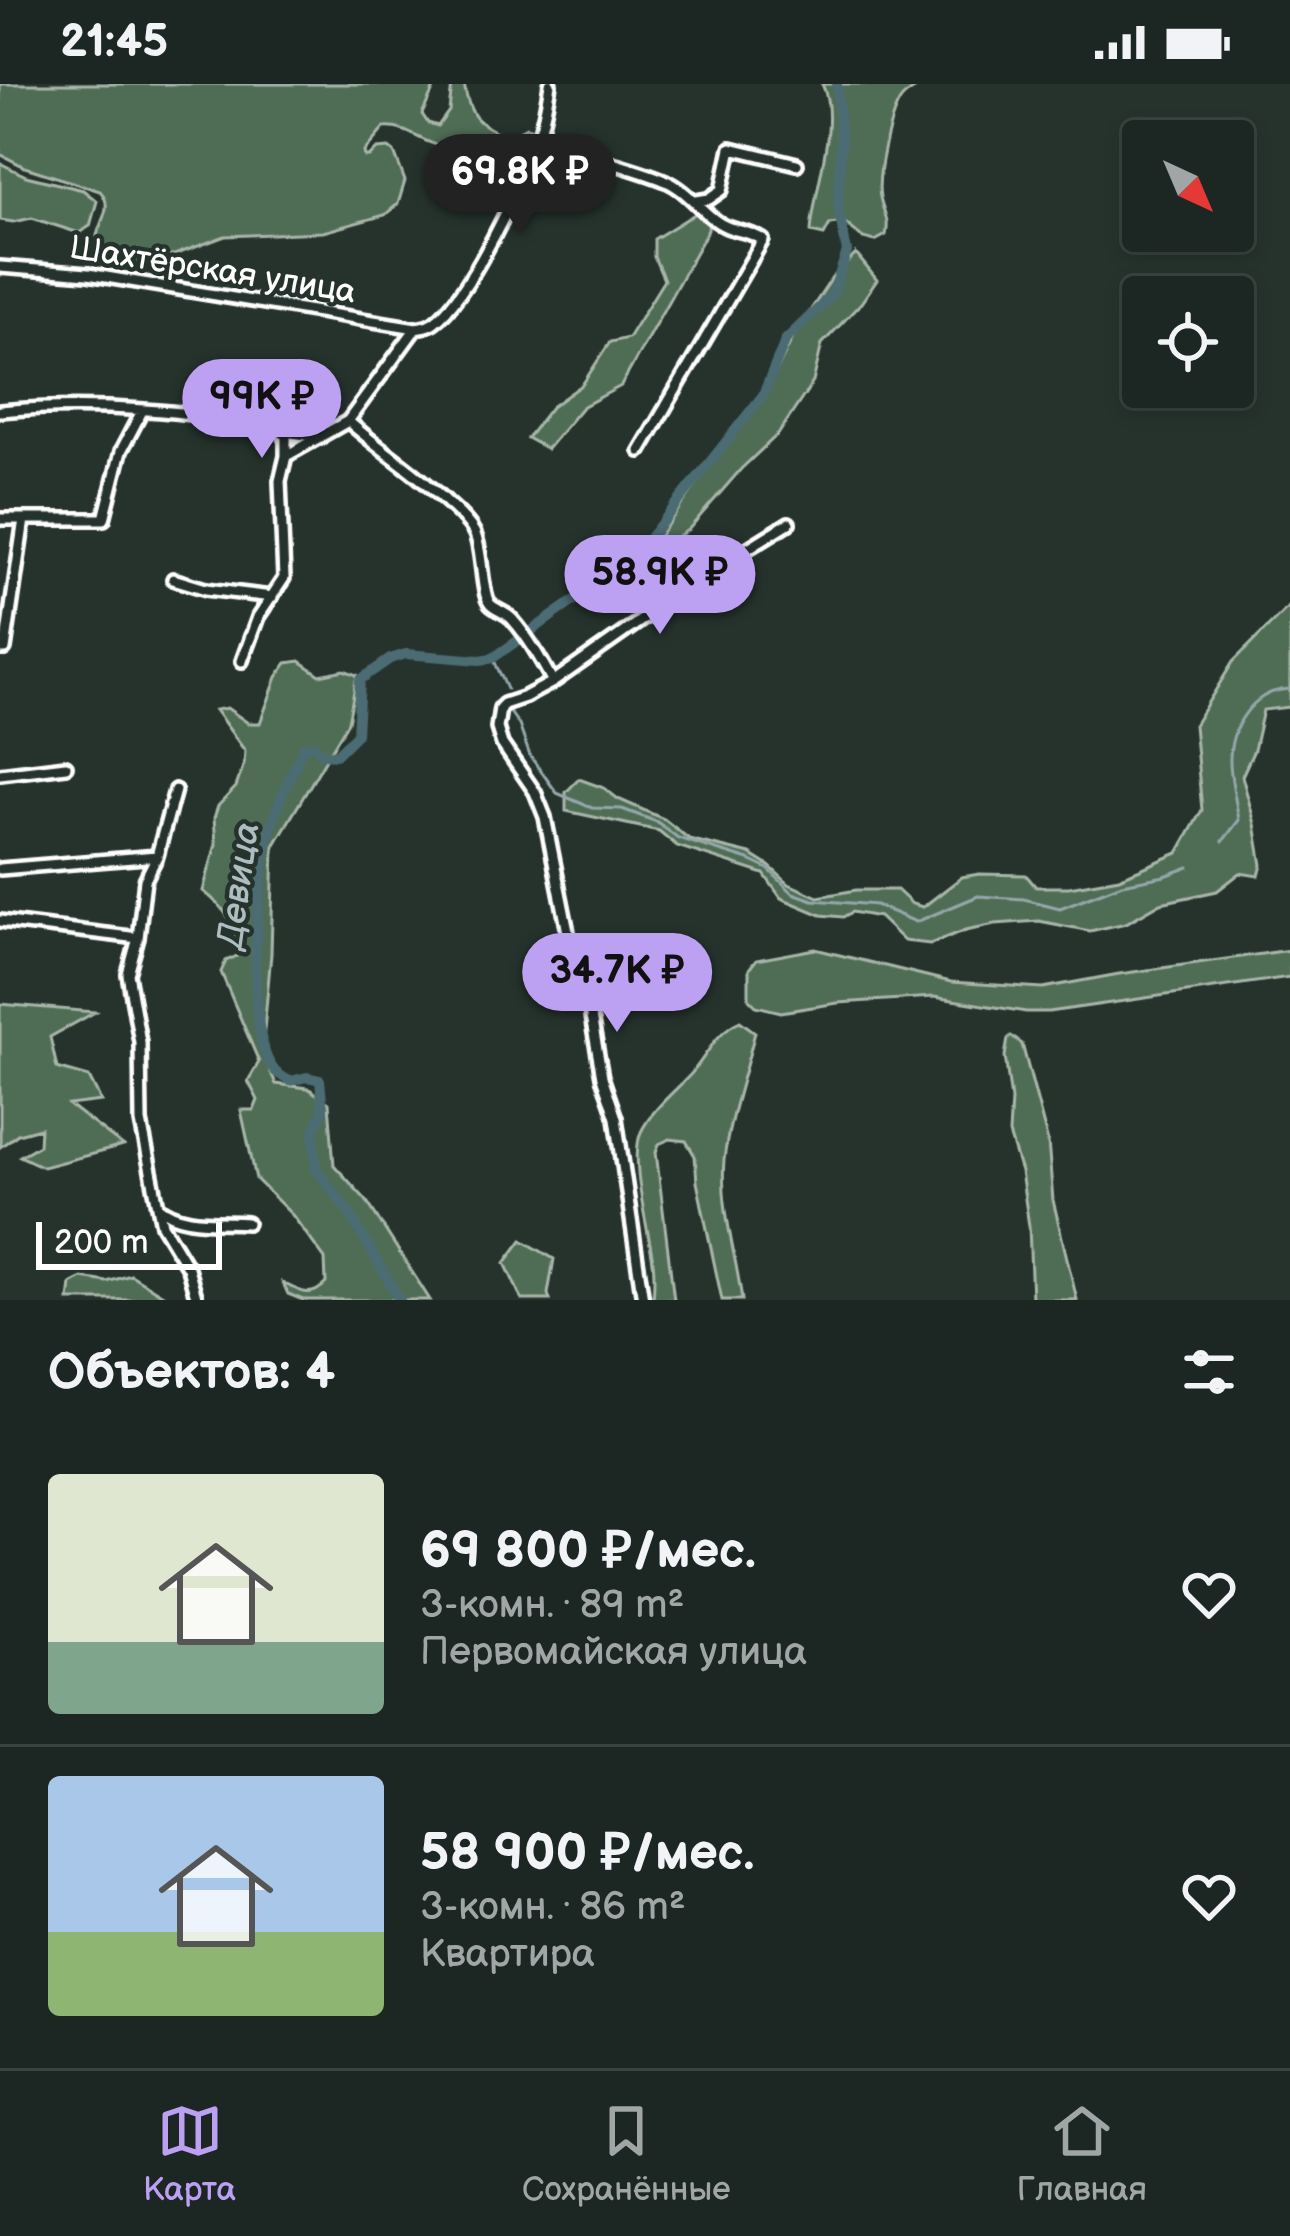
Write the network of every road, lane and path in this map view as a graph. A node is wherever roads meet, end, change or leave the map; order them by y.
1 (550, 84) edge
2 (538, 139) junction
3 (797, 164) dead end
4 (696, 201) junction
5 (0, 267) edge
6 (416, 328) junction
7 (142, 410) junction
8 (0, 411) edge
9 (348, 421) junction
10 (283, 432) junction
11 (320, 436) junction
12 (640, 451) dead end
13 (286, 456) junction
14 (0, 519) edge
15 (24, 519) junction
16 (789, 524) dead end
17 (172, 579) dead end
18 (253, 596) junction
19 (272, 597) junction
20 (260, 614) junction
21 (0, 650) edge
22 (242, 661) dead end
23 (554, 682) junction
24 (66, 766) dead end
25 (0, 774) edge
26 (176, 790) dead end
27 (157, 856) junction
28 (0, 869) edge
29 (0, 921) edge
30 (137, 938) junction
31 (158, 1206) junction
32 (248, 1223) dead end
33 (197, 1300) edge
34 (643, 1300) edge

1 - 2 street
2 - 4 street
2 - 6 street
3 - 4 street
4 - 12 street
5 - 6 street, Шахтёрская улица
6 - 9 street
7 - 8 street
7 - 10 street
7 - 15 street
9 - 11 street
9 - 23 street
10 - 11 street
10 - 13 street
11 - 13 street
13 - 19 street
14 - 15 street
15 - 21 street
16 - 23 street
17 - 18 street
18 - 19 street
18 - 20 street
19 - 20 street
20 - 22 street
23 - 34 street
24 - 25 street
26 - 27 street
27 - 28 street
27 - 30 street
29 - 30 street
30 - 31 street
31 - 32 street
31 - 33 street

